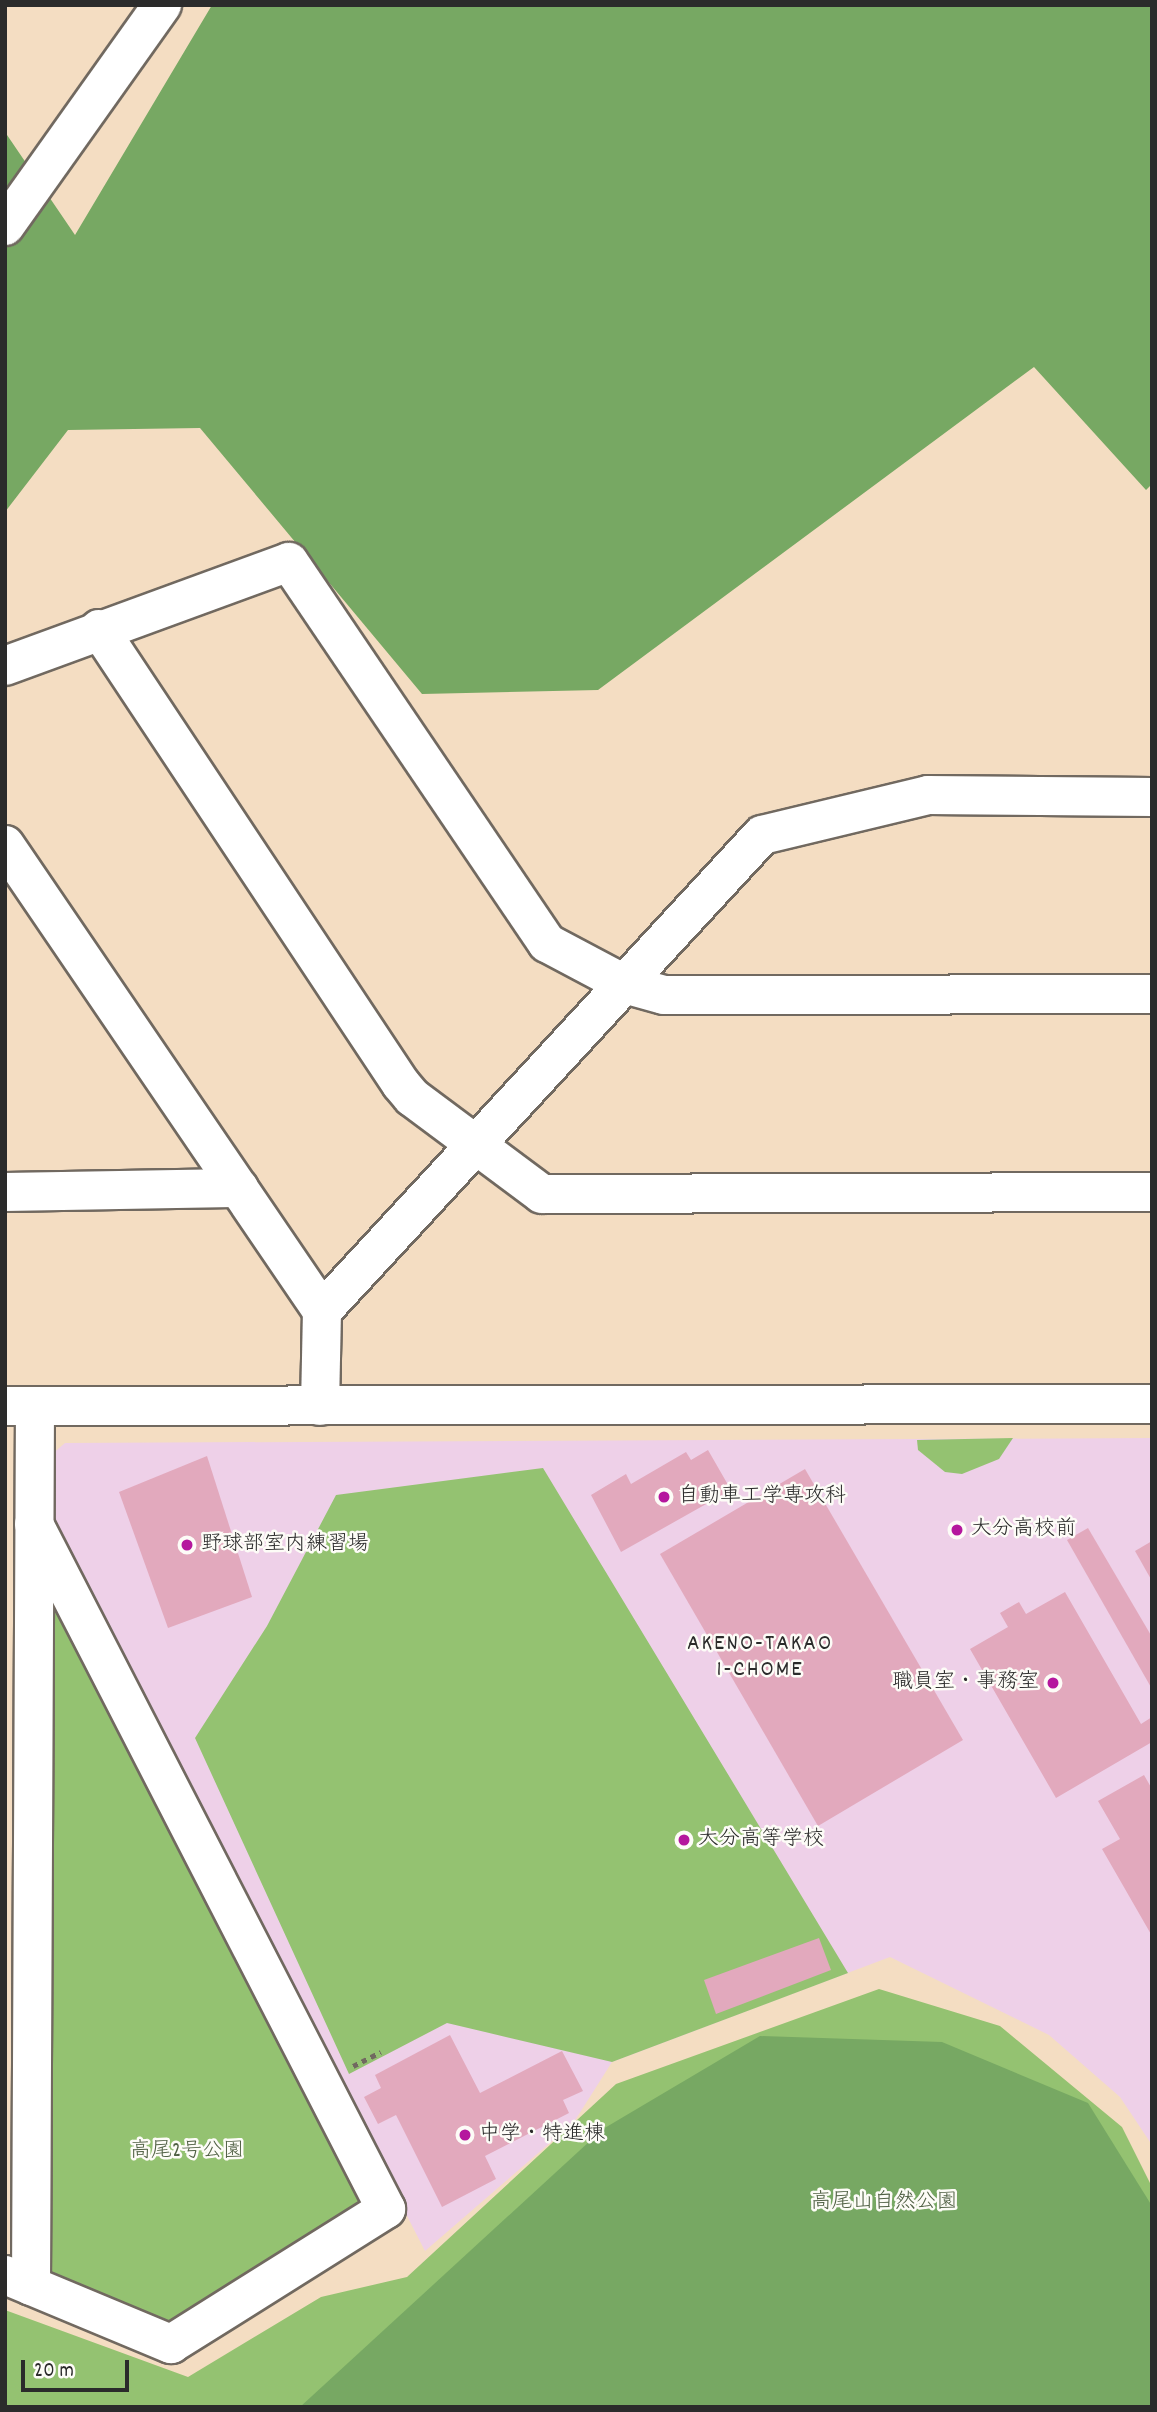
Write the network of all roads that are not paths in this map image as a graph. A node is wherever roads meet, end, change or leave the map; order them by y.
1 (162, 5) edge
2 (5, 226) edge
3 (99, 629) junction
4 (5, 666) edge
5 (1152, 797) edge
6 (5, 845) edge
7 (624, 984) junction
8 (1152, 994) edge
9 (475, 1144) junction
10 (239, 1188) junction
11 (5, 1192) edge
12 (1152, 1192) edge
13 (322, 1311) junction
14 (1152, 1404) edge
15 (20, 1406) edge
16 (320, 1406) junction
17 (34, 1524) junction
18 (18, 2281) edge

1 - 2 street
3 - 4 street
3 - 7 street
3 - 9 street
5 - 7 street
6 - 10 street
7 - 8 street
7 - 9 street
9 - 12 street
9 - 13 street
10 - 11 street
10 - 13 street
13 - 16 street
14 - 16 street
15 - 16 street
15 - 17 street
17 - 18 street
17 - 18 street

